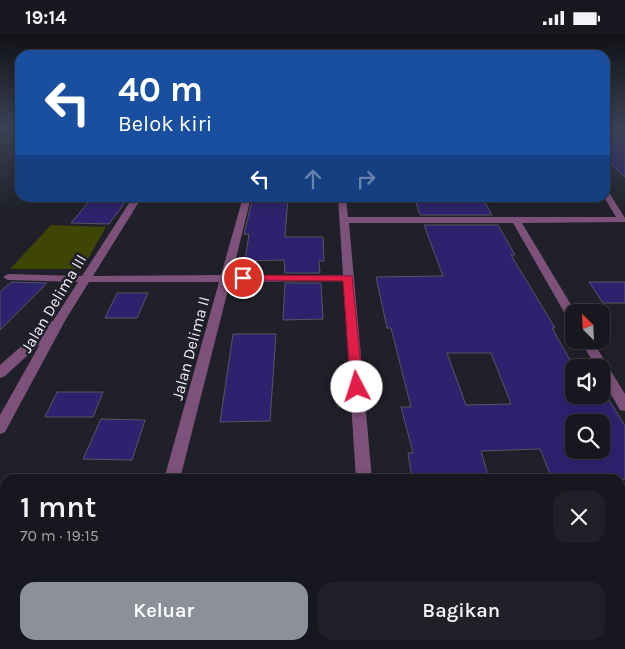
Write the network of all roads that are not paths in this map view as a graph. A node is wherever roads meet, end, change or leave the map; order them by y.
1 (610, 201) edge
2 (135, 202) edge
3 (246, 202) edge
4 (342, 202) edge
5 (344, 220) junction
6 (516, 220) junction
7 (8, 277) dead end
8 (348, 278) junction
9 (86, 279) junction
10 (226, 279) junction
11 (565, 304) edge
12 (60, 319) junction
13 (591, 349) edge
14 (0, 373) edge
15 (625, 406) edge
16 (0, 428) edge
17 (173, 474) edge
18 (364, 474) edge

1 - 6 street
2 - 9 street, Jalan Delima III
3 - 10 street, Jalan Delima II
4 - 5 street
5 - 6 street
5 - 8 street
6 - 11 street
7 - 9 street
8 - 10 street
8 - 18 street
9 - 10 street
9 - 12 street, Jalan Delima III
10 - 17 street, Jalan Delima II
12 - 14 street
12 - 16 street, Jalan Delima III
13 - 15 street

